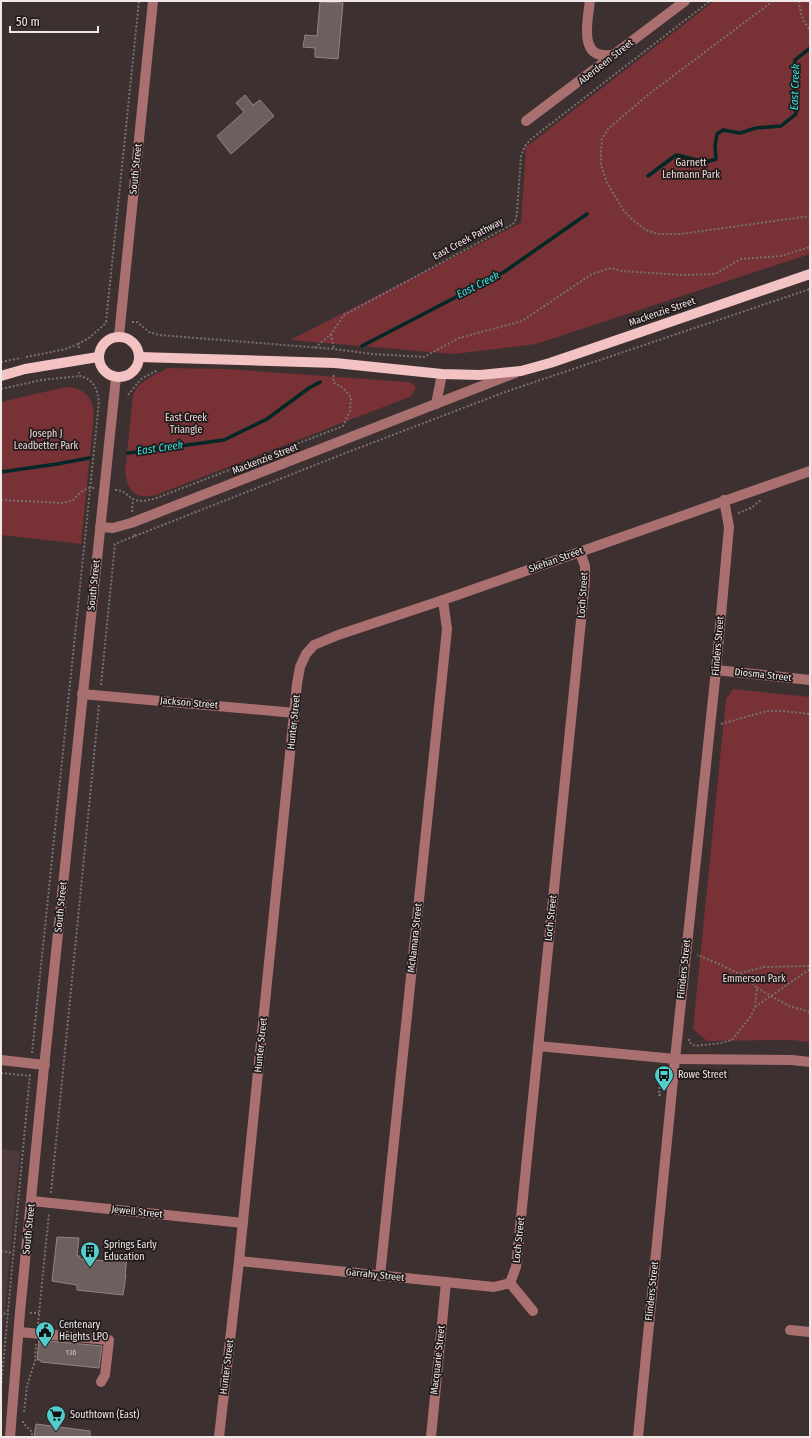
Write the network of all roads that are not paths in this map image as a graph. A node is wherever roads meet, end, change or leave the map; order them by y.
1 (154, 1) edge
2 (590, 1) edge
3 (684, 1) edge
4 (615, 54) junction
5 (526, 121) dead end
6 (810, 274) edge
7 (119, 336) junction
8 (98, 357) junction
9 (139, 357) junction
10 (521, 371) junction
11 (442, 374) junction
12 (1, 376) edge
13 (116, 377) junction
14 (436, 404) junction
15 (810, 471) edge
16 (724, 500) junction
17 (100, 527) junction
18 (580, 552) junction
19 (443, 600) junction
20 (306, 654) joint
21 (716, 670) junction
22 (810, 680) edge
23 (82, 694) junction
24 (295, 713) junction
25 (538, 1046) junction
26 (675, 1059) junction
27 (1, 1060) edge
28 (810, 1062) edge
29 (45, 1064) junction
30 (32, 1201) junction
31 (243, 1224) junction
32 (239, 1261) junction
33 (380, 1276) junction
34 (446, 1282) junction
35 (510, 1283) junction
36 (533, 1310) dead end
37 (790, 1330) dead end
38 (19, 1332) junction
39 (810, 1332) edge
40 (101, 1382) dead end
41 (10, 1437) edge
42 (219, 1437) edge
43 (431, 1437) edge
44 (638, 1437) edge

1 - 7 street, South Street
2 - 4 street
3 - 4 street, Aberdeen Street
4 - 5 street, Aberdeen Street
6 - 10 main road, Mackenzie Street
7 - 8 main road
7 - 9 main road
8 - 12 main road
8 - 13 main road
9 - 11 main road, Mackenzie Street
9 - 13 main road
10 - 11 main road, Mackenzie Street
10 - 14 street, Mackenzie Street
11 - 14 street
13 - 17 street, South Street
14 - 17 street, Mackenzie Street
15 - 16 street, Skehan Street
16 - 18 street, Skehan Street
16 - 21 street, Flinders Street
17 - 23 street, South Street
18 - 19 street, Skehan Street
18 - 25 street, Loch Street
19 - 20 street, Skehan Street
19 - 33 street, McNamara Street
20 - 24 street, Hunter Street
21 - 22 street, Diosma Street
21 - 26 street, Flinders Street
23 - 24 street, Jackson Street
23 - 29 street, South Street
24 - 31 street, Hunter Street
25 - 26 street
25 - 35 street, Loch Street
26 - 28 street
26 - 44 street, Flinders Street
27 - 29 street
29 - 30 street, South Street
30 - 31 street, Jewell Street
30 - 38 street, South Street
31 - 32 street, Hunter Street
32 - 33 street, Garrahy Street
32 - 42 street, Hunter Street
33 - 34 street, Garrahy Street
34 - 35 street, Garrahy Street
34 - 43 street, Macquarie Street
35 - 36 street
37 - 39 street
38 - 40 street
38 - 41 street, South Street

